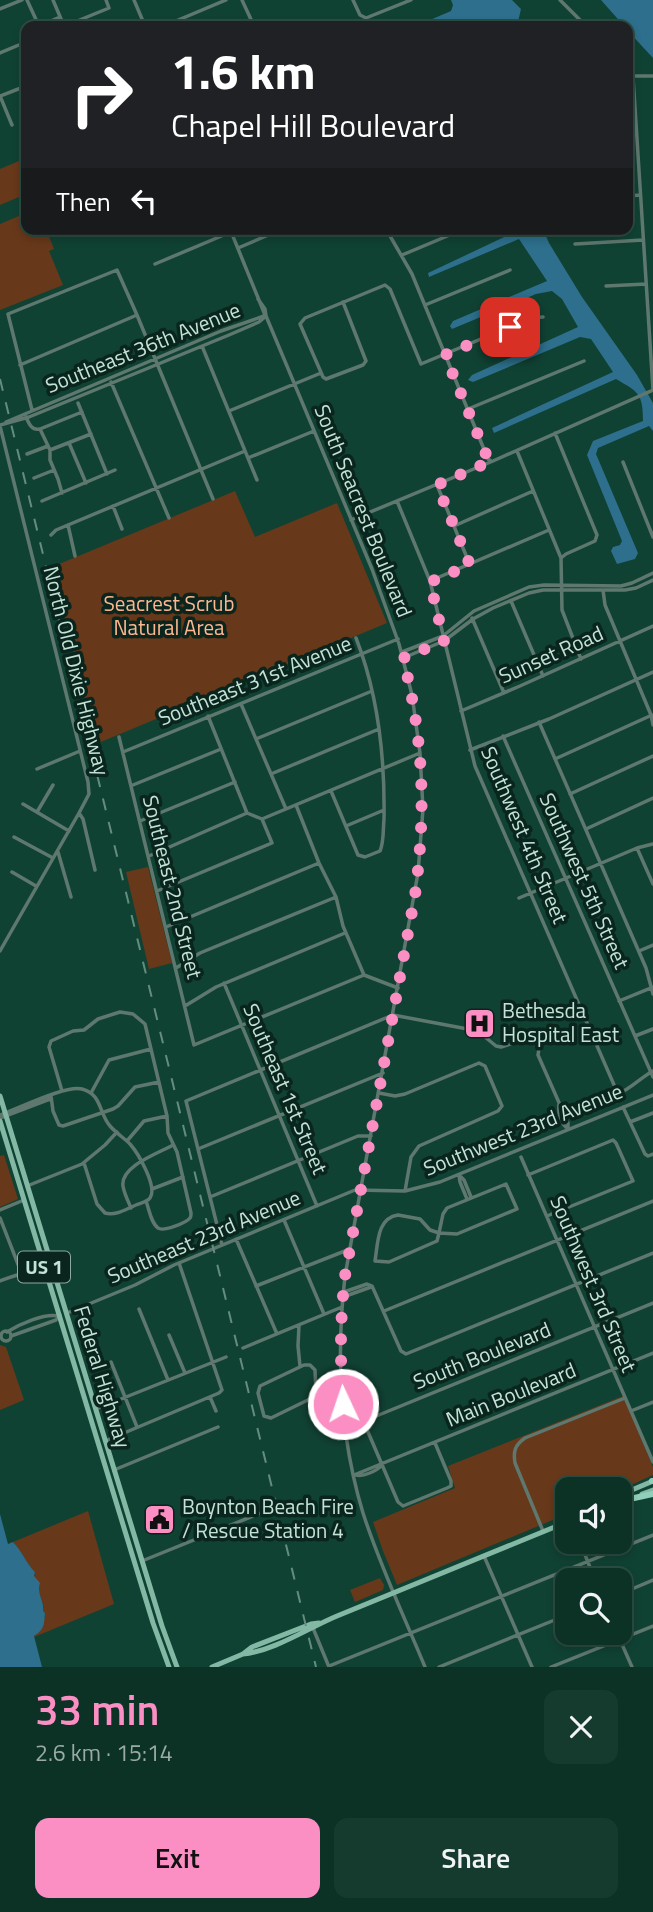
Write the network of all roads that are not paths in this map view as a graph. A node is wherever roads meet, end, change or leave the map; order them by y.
1 (22, 0) edge
2 (27, 0) edge
3 (53, 0) edge
4 (106, 0) edge
5 (134, 0) edge
6 (226, 0) edge
7 (242, 0) edge
8 (354, 0) edge
9 (411, 0) edge
10 (560, 0) edge
11 (0, 9) edge
12 (60, 17) junction
13 (36, 21) edge
14 (50, 21) edge
15 (62, 21) edge
16 (76, 21) edge
17 (143, 21) edge
18 (176, 21) edge
19 (252, 21) edge
20 (581, 21) edge
21 (21, 44) edge
22 (0, 52) edge
23 (633, 76) edge
24 (653, 76) edge
25 (21, 88) edge
26 (0, 96) edge
27 (633, 123) edge
28 (12, 125) dead end
29 (633, 152) edge
30 (637, 152) junction
31 (640, 195) junction
32 (633, 196) edge
33 (221, 235) edge
34 (232, 235) edge
35 (268, 235) edge
36 (390, 235) edge
37 (450, 235) edge
38 (643, 240) junction
39 (575, 244) dead end
40 (238, 248) junction
41 (402, 255) junction
42 (155, 264) dead end
43 (510, 270) dead end
44 (646, 284) junction
45 (606, 286) dead end
46 (343, 302) junction
47 (425, 305) junction
48 (137, 316) junction
49 (266, 316) junction
50 (543, 317) dead end
51 (201, 343) junction
52 (445, 355) junction
53 (584, 361) dead end
54 (157, 362) junction
55 (20, 365) junction
56 (321, 373) junction
57 (111, 380) junction
58 (295, 384) junction
59 (650, 391) edge
60 (78, 403) dead end
61 (468, 409) junction
62 (229, 411) junction
63 (82, 412) junction
64 (28, 414) junction
65 (0, 425) edge
66 (40, 429) junction
67 (314, 431) junction
68 (555, 433) junction
69 (91, 434) junction
70 (69, 443) junction
71 (49, 448) junction
72 (517, 451) junction
73 (245, 452) junction
74 (27, 454) dead end
75 (248, 458) junction
76 (491, 461) junction
77 (623, 462) dead end
78 (54, 470) junction
79 (116, 470) dead end
80 (201, 470) junction
81 (107, 474) junction
82 (34, 478) dead end
83 (257, 480) dead end
84 (86, 482) junction
85 (437, 485) junction
86 (156, 488) junction
87 (533, 491) junction
88 (61, 493) junction
89 (213, 499) dead end
90 (42, 501) dead end
91 (397, 501) junction
92 (113, 506) junction
93 (169, 518) dead end
94 (351, 520) junction
95 (68, 525) junction
96 (454, 526) junction
97 (122, 529) dead end
98 (549, 530) junction
99 (51, 536) dead end
100 (653, 537) edge
101 (75, 556) dead end
102 (561, 558) junction
103 (470, 565) junction
104 (653, 573) edge
105 (653, 579) edge
106 (430, 582) junction
107 (562, 587) junction
108 (604, 589) junction
109 (510, 598) junction
110 (472, 616) junction
111 (653, 625) edge
112 (356, 638) dead end
113 (444, 638) junction
114 (398, 639) junction
115 (620, 641) junction
116 (401, 652) junction
117 (362, 654) junction
118 (403, 658) junction
119 (581, 659) junction
120 (653, 671) edge
121 (542, 676) junction
122 (636, 679) junction
123 (372, 691) junction
124 (503, 693) junction
125 (241, 704) junction
126 (461, 711) junction
127 (652, 715) edge
128 (208, 716) junction
129 (539, 722) junction
130 (653, 725) edge
131 (379, 729) junction
132 (503, 736) junction
133 (119, 737) dead end
134 (256, 739) junction
135 (221, 749) junction
136 (470, 750) junction
137 (80, 751) junction
138 (124, 752) junction
139 (421, 753) junction
140 (653, 756) edge
141 (555, 759) junction
142 (37, 769) dead end
143 (383, 769) junction
144 (271, 774) junction
145 (235, 782) junction
146 (53, 785) dead end
147 (132, 786) junction
148 (331, 790) junction
149 (570, 794) junction
150 (653, 798) edge
151 (23, 804) dead end
152 (296, 805) junction
153 (286, 809) junction
154 (384, 810) junction
155 (37, 812) junction
156 (79, 813) junction
157 (247, 813) junction
158 (262, 819) junction
159 (140, 821) junction
160 (346, 826) junction
161 (586, 829) junction
162 (69, 831) junction
163 (14, 836) dead end
164 (653, 844) edge
165 (637, 848) junction
166 (58, 849) junction
167 (149, 856) junction
168 (53, 858) junction
169 (319, 863) junction
170 (601, 863) junction
171 (95, 870) dead end
172 (12, 872) dead end
173 (565, 878) junction
174 (653, 884) edge
175 (36, 886) junction
176 (157, 891) junction
177 (530, 893) junction
178 (71, 897) dead end
179 (336, 897) junction
180 (519, 898) dead end
181 (166, 927) junction
182 (345, 933) junction
183 (653, 945) edge
184 (0, 951) edge
185 (639, 951) junction
186 (176, 968) junction
187 (364, 975) junction
188 (224, 983) junction
189 (398, 988) junction
190 (652, 988) edge
191 (653, 994) edge
192 (619, 1001) junction
193 (185, 1006) junction
194 (393, 1015) junction
195 (241, 1025) junction
196 (653, 1029) edge
197 (635, 1036) junction
198 (151, 1049) junction
199 (260, 1070) junction
200 (383, 1073) junction
201 (652, 1074) edge
202 (159, 1082) junction
203 (62, 1091) junction
204 (91, 1093) junction
205 (379, 1093) junction
206 (653, 1095) edge
207 (0, 1096) edge
208 (51, 1097) junction
209 (623, 1107) junction
210 (103, 1112) junction
211 (653, 1113) edge
212 (279, 1115) junction
213 (167, 1116) junction
214 (2, 1117) edge
215 (630, 1122) junction
216 (568, 1129) junction
217 (117, 1132) junction
218 (371, 1136) junction
219 (127, 1141) junction
220 (173, 1145) junction
221 (198, 1149) junction
222 (653, 1154) edge
223 (11, 1157) junction
224 (521, 1157) dead end
225 (298, 1161) junction
226 (143, 1162) junction
227 (84, 1163) junction
228 (459, 1175) junction
229 (528, 1175) junction
230 (183, 1177) junction
231 (27, 1186) junction
232 (20, 1188) junction
233 (152, 1189) junction
234 (361, 1190) junction
235 (405, 1191) junction
236 (210, 1197) junction
237 (469, 1198) junction
238 (24, 1200) junction
239 (146, 1201) junction
240 (653, 1201) edge
241 (317, 1206) junction
242 (131, 1208) junction
243 (0, 1210) edge
244 (547, 1216) junction
245 (0, 1218) edge
246 (38, 1220) junction
247 (284, 1220) junction
248 (439, 1233) junction
249 (236, 1239) junction
250 (557, 1241) junction
251 (222, 1245) junction
252 (350, 1249) junction
253 (653, 1252) edge
254 (43, 1263) junction
255 (179, 1263) junction
256 (304, 1267) junction
257 (53, 1269) junction
258 (21, 1272) junction
259 (0, 1281) edge
260 (575, 1285) junction
261 (256, 1286) junction
262 (343, 1294) junction
263 (653, 1303) edge
264 (342, 1307) junction
265 (139, 1309) dead end
266 (384, 1311) junction
267 (66, 1313) junction
268 (324, 1314) junction
269 (59, 1315) junction
270 (299, 1325) junction
271 (594, 1328) junction
272 (9, 1334) junction
273 (277, 1334) junction
274 (169, 1335) dead end
275 (1, 1338) edge
276 (243, 1348) dead end
277 (653, 1353) edge
278 (226, 1357) dead end
279 (111, 1362) dead end
280 (212, 1363) junction
281 (299, 1366) junction
282 (613, 1370) junction
283 (185, 1373) junction
284 (78, 1377) junction
285 (169, 1380) junction
286 (210, 1397) junction
287 (126, 1398) junction
288 (625, 1398) junction
289 (653, 1402) edge
290 (216, 1411) dead end
291 (631, 1411) junction
292 (97, 1413) junction
293 (90, 1414) junction
294 (137, 1427) junction
295 (218, 1427) dead end
296 (105, 1441) junction
297 (435, 1443) junction
298 (653, 1462) edge
299 (382, 1465) junction
300 (114, 1470) junction
301 (354, 1475) junction
302 (653, 1481) edge
303 (653, 1492) edge
304 (632, 1493) edge
305 (632, 1497) edge
306 (263, 1512) dead end
307 (555, 1527) edge
308 (544, 1531) junction
309 (653, 1535) edge
310 (585, 1554) edge
311 (484, 1556) junction
312 (139, 1562) junction
313 (589, 1562) junction
314 (591, 1568) edge
315 (653, 1580) edge
316 (632, 1589) edge
317 (394, 1592) junction
318 (502, 1596) junction
319 (555, 1620) edge
320 (321, 1622) junction
321 (653, 1626) edge
322 (313, 1628) junction
323 (411, 1633) junction
324 (518, 1635) junction
325 (632, 1635) edge
326 (607, 1645) edge
327 (622, 1645) edge
328 (243, 1654) junction
329 (169, 1667) edge
330 (177, 1667) edge
331 (212, 1667) edge
332 (329, 1667) edge
333 (425, 1667) edge
334 (439, 1667) edge
335 (532, 1667) edge
336 (551, 1667) edge
337 (632, 1667) edge

1 - 11 street
2 - 13 street
3 - 12 street
4 - 16 street
5 - 17 street
6 - 18 street
7 - 19 street
8 - 9 street
10 - 20 street
12 - 14 street
12 - 15 street
21 - 22 street
23 - 24 street
25 - 26 street
26 - 28 street
27 - 30 street
29 - 30 street
30 - 31 street
31 - 32 street
31 - 38 street
33 - 42 street
34 - 40 street, South Seacrest Boulevard
35 - 40 street
36 - 41 street
37 - 41 street
38 - 39 street
38 - 44 street
40 - 49 street, South Seacrest Boulevard
41 - 47 street
43 - 47 street
44 - 45 street
44 - 59 street
46 - 52 street
46 - 56 street
46 - 56 street
47 - 52 street
48 - 54 street
48 - 55 street
48 - 55 street
49 - 51 street, Southeast 36th Avenue
49 - 58 street, South Seacrest Boulevard
50 - 52 street
51 - 54 street, Southeast 36th Avenue
51 - 62 street
52 - 61 street
53 - 61 street
54 - 57 street, Southeast 36th Avenue
54 - 80 street
55 - 64 street
56 - 58 street
57 - 64 street, Southeast 36th Avenue
57 - 86 street
58 - 62 street
58 - 67 street, South Seacrest Boulevard
59 - 68 street
60 - 63 street
61 - 76 street
62 - 73 street
63 - 66 street
63 - 69 street
64 - 65 street, Southeast 36th Avenue
64 - 66 street
65 - 137 street, North Old Dixie Highway
66 - 71 street
67 - 75 street
67 - 94 street, South Seacrest Boulevard
68 - 72 street
68 - 102 street
69 - 70 street
69 - 81 street
70 - 71 street
70 - 84 street
71 - 74 street
71 - 78 street
72 - 76 street
72 - 87 street
73 - 75 street
73 - 80 street
75 - 83 street
76 - 85 street
77 - 100 street
78 - 82 street
78 - 88 street
79 - 81 street
80 - 86 street
80 - 89 street
81 - 84 street
84 - 88 street
85 - 91 street
85 - 96 street
86 - 92 street
86 - 93 street
87 - 96 street
87 - 98 street
88 - 90 street
91 - 94 street
91 - 106 street, Southwest 4th Street
92 - 95 street
92 - 97 street
94 - 114 street, South Seacrest Boulevard
95 - 99 street
95 - 101 street
96 - 103 street
98 - 102 street
98 - 103 street
102 - 107 street
103 - 106 street
104 - 108 street
105 - 108 street
106 - 113 street, Southwest 4th Street
107 - 108 street
107 - 109 street
107 - 119 street
108 - 115 street
109 - 110 street
109 - 121 street
110 - 113 street
110 - 124 street
111 - 115 street, Sunset Road
112 - 117 street
113 - 116 street
113 - 118 street
113 - 126 street, Southwest 4th Street
114 - 116 street, South Seacrest Boulevard
114 - 117 street, Southeast 31st Avenue
115 - 119 street, Sunset Road
115 - 122 street
116 - 118 street, South Seacrest Boulevard
117 - 123 street
117 - 125 street, Southeast 31st Avenue
118 - 139 street, South Seacrest Boulevard
119 - 121 street, Sunset Road
120 - 122 street
121 - 124 street, Sunset Road
122 - 127 street
122 - 129 street
123 - 131 street
123 - 134 street
124 - 126 street, Sunset Road
125 - 128 street, Southeast 31st Avenue
125 - 134 street
126 - 136 street, Southwest 4th Street
127 - 130 street
127 - 141 street
128 - 135 street
128 - 138 street, Southeast 31st Avenue
129 - 132 street
129 - 141 street
131 - 143 street
131 - 144 street
132 - 136 street
132 - 173 street, Southwest 5th Street
133 - 138 street, Southeast 2nd Street
134 - 144 street
135 - 145 street
135 - 147 street
136 - 177 street, Southwest 4th Street
137 - 142 street
137 - 156 street, North Old Dixie Highway
138 - 147 street, Southeast 2nd Street
139 - 143 street
139 - 189 street, South Seacrest Boulevard
140 - 149 street
141 - 149 street
143 - 148 street
143 - 154 street
144 - 153 street
145 - 157 street
145 - 159 street
146 - 155 street
147 - 159 street, Southeast 2nd Street
148 - 152 street
148 - 160 street
149 - 161 street
150 - 161 street
151 - 155 street
152 - 153 street
152 - 169 street
153 - 158 street
154 - 160 street
154 - 160 street
155 - 162 street
156 - 162 street, North Old Dixie Highway
156 - 171 street
157 - 158 street
157 - 167 street
158 - 176 street
159 - 167 street, Southeast 2nd Street
161 - 170 street
162 - 166 street, North Old Dixie Highway
163 - 168 street
164 - 165 street
165 - 170 street
165 - 174 street
166 - 168 street, North Old Dixie Highway
166 - 178 street
167 - 176 street, Southeast 2nd Street
168 - 175 street, North Old Dixie Highway
169 - 179 street
169 - 181 street
170 - 173 street
170 - 185 street
172 - 175 street
173 - 177 street
173 - 192 street, Southwest 5th Street
175 - 184 street, North Old Dixie Highway
176 - 181 street, Southeast 2nd Street
177 - 180 street
177 - 201 street, Southwest 4th Street
179 - 182 street
179 - 186 street
181 - 186 street, Southeast 2nd Street
182 - 187 street
182 - 188 street
183 - 185 street
185 - 190 street
186 - 193 street, Southeast 2nd Street
187 - 189 street
187 - 195 street
188 - 193 street
188 - 195 street, Southeast 1st Street
189 - 194 street, South Seacrest Boulevard
190 - 191 street
190 - 192 street
192 - 197 street, Southwest 5th Street
193 - 195 street, Southeast 2nd Street
194 - 199 street
194 - 200 street, South Seacrest Boulevard
194 - 216 street
195 - 199 street, Southeast 1st Street
196 - 197 street
197 - 201 street, Southwest 5th Street
198 - 202 street
198 - 203 street
198 - 204 street
199 - 212 street, Southeast 1st Street
199 - 221 street
200 - 205 street, South Seacrest Boulevard
200 - 212 street
202 - 210 street
202 - 213 street
203 - 204 street
203 - 208 street
204 - 210 street
205 - 218 street, South Seacrest Boulevard
205 - 235 street
206 - 209 street, Southwest 23rd Avenue
207 - 214 main road, Federal Highway / US 1
208 - 210 street
208 - 214 street
209 - 215 street
209 - 216 street, Southwest 23rd Avenue
210 - 217 street
211 - 215 street
212 - 221 street
212 - 225 street, Southeast 1st Street
213 - 219 street
213 - 220 street
214 - 223 main road, Federal Highway / US 1
214 - 231 main road, Federal Highway / US 1
215 - 222 street
216 - 228 street, Southwest 23rd Avenue
217 - 219 street
217 - 227 street
218 - 225 street
218 - 234 street, South Seacrest Boulevard
219 - 226 street
220 - 226 street
220 - 230 street
221 - 236 street
223 - 231 main road
223 - 232 main road, Federal Highway / US 1
224 - 229 street, Southwest 3rd Street
225 - 236 street
225 - 241 street, Southeast 1st Street
226 - 233 street
226 - 242 street
227 - 231 street
227 - 242 street
228 - 235 street, Southwest 23rd Avenue
228 - 237 street
229 - 244 street, Southwest 3rd Street
229 - 244 street
230 - 233 street
230 - 239 street
231 - 246 main road, Federal Highway / US 1
232 - 238 main road, Federal Highway / US 1
232 - 246 main road
233 - 239 street
234 - 235 street, Southwest 23rd Avenue
234 - 241 street, Southeast 23rd Avenue
234 - 252 street, South Seacrest Boulevard
236 - 251 street
237 - 248 street
237 - 248 street
238 - 243 street
238 - 254 main road, Federal Highway / US 1
239 - 242 street
240 - 250 street
241 - 247 street, Southeast 23rd Avenue
244 - 250 street, Southwest 3rd Street
245 - 258 street
246 - 257 main road, Federal Highway / US 1
247 - 249 street, Southeast 23rd Avenue
247 - 256 street
248 - 248 street
249 - 251 street, Southeast 23rd Avenue
249 - 261 street
250 - 260 street, Southwest 3rd Street
250 - 266 street
251 - 255 street, Southeast 23rd Avenue
252 - 256 street
252 - 262 street, South Seacrest Boulevard
253 - 260 street
254 - 257 main road
254 - 258 street
254 - 269 main road, Federal Highway / US 1
255 - 267 street, Southeast 23rd Avenue
255 - 280 street
256 - 261 street
256 - 268 street
257 - 267 main road, Federal Highway / US 1
258 - 259 street
260 - 266 street
260 - 271 street, Southwest 3rd Street
261 - 273 street
262 - 264 street, South Seacrest Boulevard
262 - 266 street
263 - 271 street, South Boulevard
264 - 268 street
264 - 301 street, South Seacrest Boulevard
265 - 285 street
267 - 269 street, Southeast 23rd Avenue
267 - 292 main road, Federal Highway / US 1
268 - 270 street
269 - 272 street, Southeast 23rd Avenue
269 - 284 main road, Federal Highway / US 1
270 - 273 street
270 - 281 street
271 - 282 street, Southwest 3rd Street
271 - 299 street, South Boulevard
272 - 275 street
272 - 275 street
273 - 276 street
274 - 283 street
277 - 282 street, Main Boulevard
278 - 280 street
279 - 287 street
280 - 283 street
280 - 286 street
281 - 281 street
282 - 288 street, Southwest 3rd Street
282 - 297 street, Main Boulevard
283 - 285 street
284 - 292 main road
284 - 293 main road, Federal Highway / US 1
285 - 287 street
286 - 290 street
286 - 294 street
287 - 292 street
287 - 294 street
288 - 291 street, Southwest 3rd Street
288 - 308 street
289 - 291 street
291 - 298 street, Southwest 3rd Street
292 - 293 main road
292 - 296 main road, Federal Highway / US 1
293 - 312 main road, Federal Highway / US 1
294 - 296 street
295 - 300 street
296 - 300 main road, Federal Highway / US 1
297 - 299 street, Main Boulevard
297 - 299 street
299 - 301 street, Main Boulevard
300 - 312 main road, Federal Highway / US 1
301 - 317 street, South Seacrest Boulevard
302 - 304 main road
303 - 305 highway
306 - 312 street
307 - 308 main road
308 - 311 main road
309 - 313 street
310 - 313 street
311 - 317 main road
311 - 318 street
312 - 329 main road, Federal Highway / US 1
312 - 330 main road, Federal Highway / US 1
313 - 314 street
313 - 318 street
315 - 316 street
317 - 320 main road
317 - 323 street, South Seacrest Boulevard
318 - 323 street
318 - 324 street
319 - 324 street
320 - 322 main road
320 - 328 main road
321 - 325 street
322 - 328 main road
322 - 332 street
323 - 332 street
323 - 333 street, South Seacrest Boulevard
324 - 334 street
324 - 335 street
326 - 336 street
327 - 337 street
328 - 331 main road

